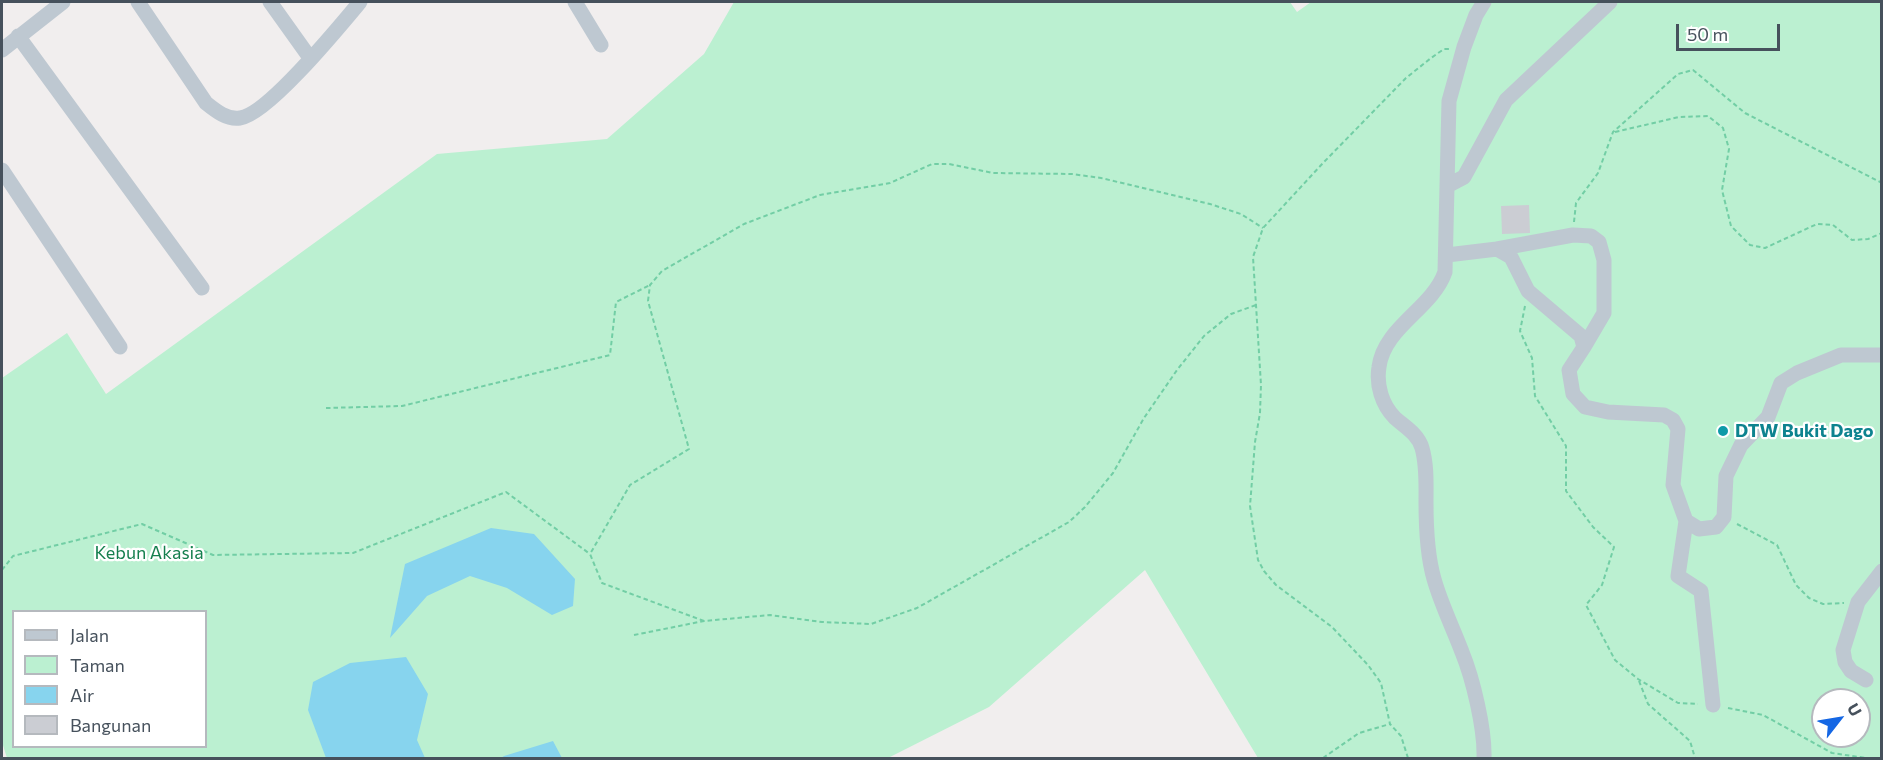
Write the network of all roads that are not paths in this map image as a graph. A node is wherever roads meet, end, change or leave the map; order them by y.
1 (63, 2) edge
2 (138, 2) edge
3 (270, 2) edge
4 (360, 2) edge
5 (574, 2) edge
6 (1484, 2) edge
7 (1610, 2) edge
8 (18, 36) junction
9 (601, 45) dead end
10 (2, 50) edge
11 (310, 58) junction
12 (2, 170) edge
13 (1448, 186) junction
14 (1497, 249) junction
15 (1446, 255) junction
16 (202, 288) dead end
17 (1584, 346) junction
18 (120, 347) dead end
19 (1881, 355) edge
20 (1686, 521) junction
21 (1881, 571) edge
22 (1866, 680) dead end
23 (1713, 705) road end
24 (1484, 759) edge

1 - 8 street
2 - 11 street
3 - 11 street
4 - 11 street
5 - 9 street
6 - 13 street
7 - 13 street
8 - 10 street
8 - 16 street
12 - 18 street
13 - 15 street
14 - 15 street
14 - 17 street
14 - 17 street
15 - 24 street
17 - 20 street
19 - 20 street
20 - 23 street
21 - 22 street

